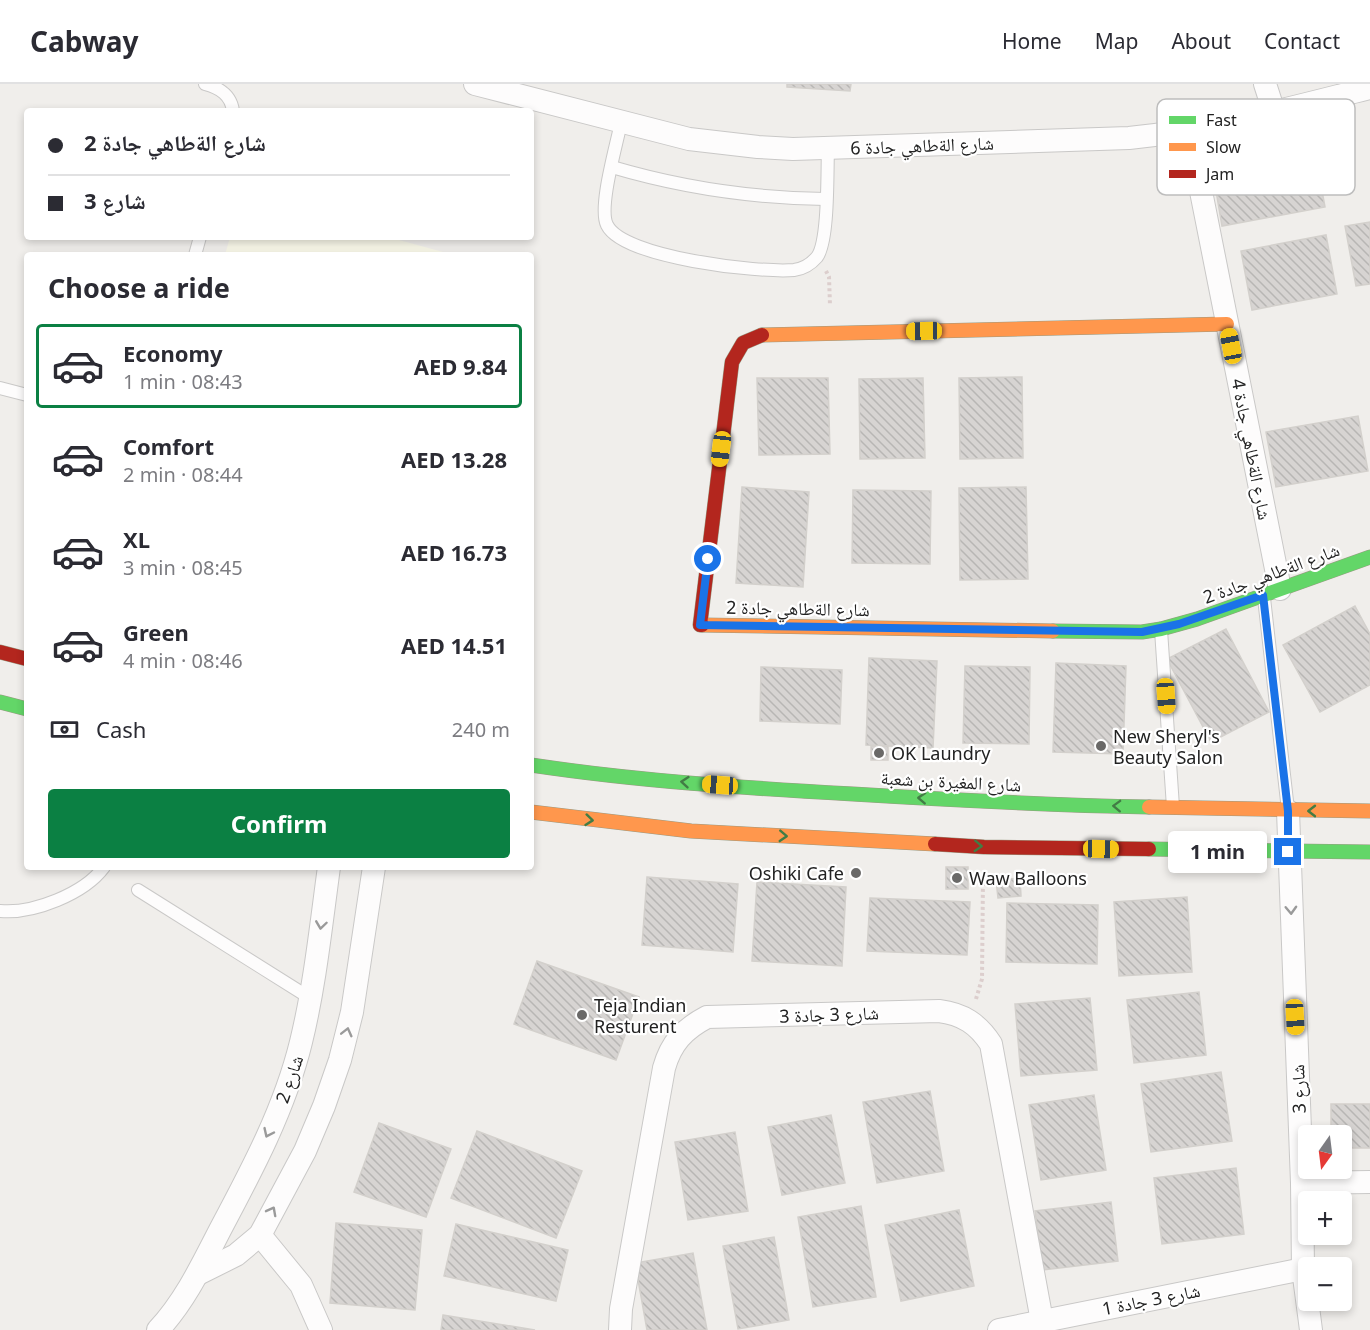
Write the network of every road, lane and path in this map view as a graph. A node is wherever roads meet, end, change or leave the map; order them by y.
1 (205, 84) edge
2 (475, 84) edge
3 (1264, 84) edge
4 (1370, 88) edge
5 (1269, 99) edge
6 (1326, 99) edge
7 (232, 108) edge
8 (621, 122) junction
9 (1157, 135) edge
10 (828, 149) junction
11 (612, 167) junction
12 (1202, 195) edge
13 (825, 200) junction
14 (817, 256) junction
15 (1227, 324) junction
16 (831, 333) junction
17 (0, 388) edge
18 (24, 394) edge
19 (1370, 557) edge
20 (1272, 592) junction
21 (1161, 629) junction
22 (0, 652) edge
23 (24, 658) edge
24 (0, 702) edge
25 (24, 708) edge
26 (534, 765) edge
27 (1173, 808) junction
28 (1288, 811) junction
29 (1370, 811) edge
30 (534, 812) edge
31 (984, 847) junction
32 (1288, 852) junction
33 (1370, 852) edge
34 (102, 870) edge
35 (329, 870) edge
36 (374, 870) edge
37 (138, 890) dead end
38 (0, 911) edge
39 (310, 998) junction
40 (969, 1020) junction
41 (1370, 1182) edge
42 (1302, 1183) junction
43 (260, 1235) junction
44 (1303, 1257) edge
45 (1298, 1270) edge
46 (198, 1274) junction
47 (1309, 1311) edge
48 (1042, 1322) junction
49 (158, 1330) edge
50 (321, 1330) edge
51 (620, 1330) edge
52 (999, 1330) edge
53 (1311, 1330) edge

1 - 7 lane
2 - 8 street, شارع الةطاهي جادة 6
3 - 5 street
4 - 6 street, شارع الةطاهي جادة 6
8 - 10 street, شارع الةطاهي جادة 6
8 - 11 lane
9 - 10 street, شارع الةطاهي جادة 6
10 - 13 lane
11 - 13 lane
11 - 14 lane
12 - 15 street, شارع الةطاهي جادة 4
13 - 14 lane
14 - 16 path
15 - 16 main road, شارع الةطاهي جادة 2
15 - 20 street, شارع الةطاهي جادة 4
16 - 21 main road, شارع الةطاهي جادة 2
17 - 18 lane
19 - 20 main road, شارع الةطاهي جادة 2
20 - 21 main road, شارع الةطاهي جادة 2
20 - 28 lane
21 - 27 lane
22 - 23 main road
24 - 25 main road
27 -> 26 main road, شارع المغيرة بن شعبة
27 - 28 main road, شارع المغيرة بن شعبة
29 -> 28 main road, شارع المغيرة بن شعبة
28 - 32 street, شارع 3
30 -> 31 main road
31 - 32 main road
31 - 40 path
32 - 33 main road
32 -> 42 street, شارع 3
34 - 38 lane
35 -> 39 street, شارع 2
43 -> 36 street
37 - 39 lane
39 -> 46 street, شارع 2
40 - 48 street, شارع 3 جادة 3
40 - 51 street, شارع 3 جادة 3
41 - 42 street
42 - 44 street, شارع 3
43 - 46 street
43 - 50 street
45 - 48 street, شارع 3 جادة 1
46 - 49 street, شارع 2
47 - 53 street, شارع 3
48 - 52 street, شارع 3 جادة 1

